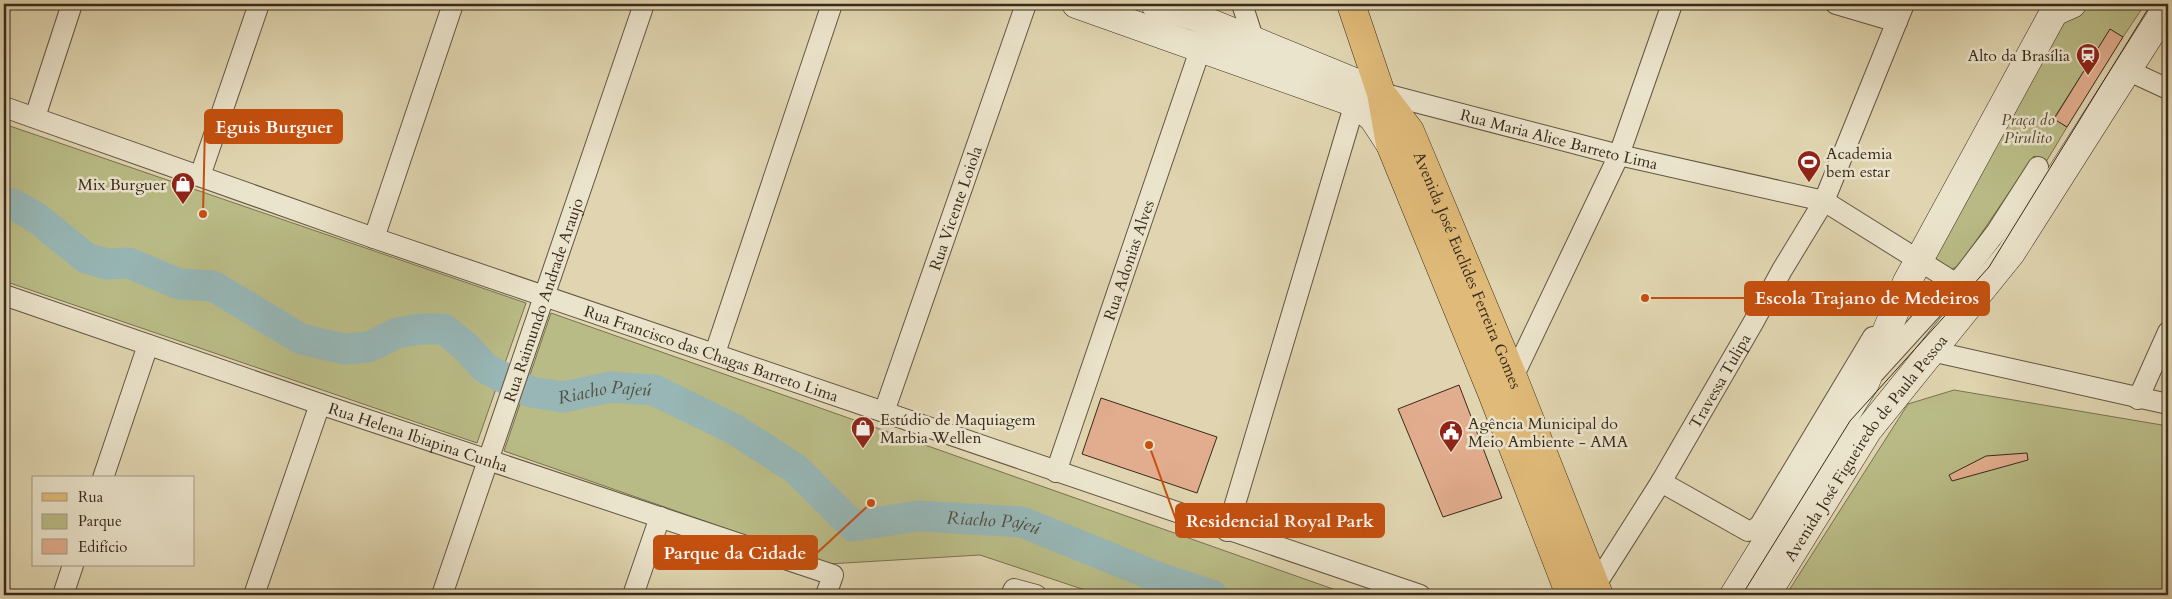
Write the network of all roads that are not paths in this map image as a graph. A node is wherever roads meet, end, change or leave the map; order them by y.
1 (72, 4) edge
2 (259, 4) edge
3 (453, 4) edge
4 (644, 4) edge
5 (832, 4) edge
6 (1026, 4) edge
7 (1076, 4) edge
8 (1155, 4) edge
9 (1242, 4) edge
10 (1351, 4) edge
11 (1672, 4) edge
12 (1836, 4) edge
13 (1904, 4) edge
14 (2168, 6) edge
15 (2061, 7) edge
16 (1897, 22) junction
17 (1254, 41) junction
18 (1201, 47) junction
19 (2129, 71) junction
20 (2168, 90) edge
21 (1381, 93) junction
22 (1354, 102) junction
23 (4, 106) edge
24 (35, 116) junction
25 (1390, 144) junction
26 (1619, 155) junction
27 (2038, 167) dead end
28 (200, 176) junction
29 (1824, 201) junction
30 (374, 238) junction
31 (1913, 271) junction
32 (1955, 283) junction
33 (4, 295) edge
34 (544, 296) junction
35 (2168, 332) edge
36 (148, 345) junction
37 (1931, 351) junction
38 (714, 353) junction
39 (1512, 377) junction
40 (1866, 383) junction
41 (2138, 398) junction
42 (320, 404) junction
43 (2168, 404) edge
44 (884, 412) junction
45 (488, 459) junction
46 (1056, 472) junction
47 (104, 476) edge
48 (1661, 482) junction
49 (660, 517) junction
50 (1227, 531) junction
51 (73, 566) edge
52 (1012, 592) edge
53 (1588, 592) edge
54 (63, 595) edge
55 (254, 595) edge
56 (442, 595) edge
57 (633, 595) edge
58 (826, 595) edge
59 (1036, 595) edge
60 (1420, 595) edge
61 (1734, 595) edge
62 (1766, 595) edge

1 - 24 street
2 - 28 street
3 - 30 street
4 - 34 street, Rua Raimundo Andrade Araujo
5 - 38 street
6 - 44 street, Rua Vicente Loiola
7 - 18 main road
8 - 17 main road, Rua Maria Alice Barreto Lima
9 - 17 street
10 - 21 main road, Avenida José Euclides Ferreira Gomes
11 - 26 street
12 - 16 street
13 - 16 street, Travessa Tulipa
14 - 19 main road, Avenida José Figueiredo de Paula Pessoa
15 - 31 main road, Avenida José Figueiredo de Paula Pessoa
16 - 29 street, Travessa Tulipa
17 - 21 main road, Rua Maria Alice Barreto Lima
18 - 22 main road
18 - 46 street, Rua Adonias Alves
19 - 20 street
19 - 37 main road, Avenida José Figueiredo de Paula Pessoa
21 - 22 main road
21 - 25 main road, Avenida José Euclides Ferreira Gomes
21 - 26 street, Rua Maria Alice Barreto Lima
21 - 39 main road, Avenida José Euclides Ferreira Gomes
22 - 25 main road
22 - 50 street
23 - 24 street, Rua Francisco das Chagas Barreto Lima
24 - 28 street, Rua Francisco das Chagas Barreto Lima
25 - 53 main road, Avenida José Euclides Ferreira Gomes
26 - 29 street, Rua Maria Alice Barreto Lima
26 - 39 street
27 - 32 street
28 - 30 street, Rua Francisco das Chagas Barreto Lima
29 - 31 street, Rua Maria Alice Barreto Lima
29 - 48 street, Travessa Tulipa
30 - 34 street, Rua Francisco das Chagas Barreto Lima
31 - 32 street, Rua Maria Alice Barreto Lima
31 - 40 main road, Avenida José Figueiredo de Paula Pessoa
31 - 48 street
32 - 40 street
33 - 36 street, Rua Helena Ibiapina Cunha
34 - 38 street, Rua Francisco das Chagas Barreto Lima
34 - 45 street, Rua Raimundo Andrade Araujo
35 - 41 street
36 - 42 street, Rua Helena Ibiapina Cunha
36 - 47 street
37 - 41 street
37 - 62 main road, Avenida José Figueiredo de Paula Pessoa
38 - 44 street, Rua Francisco das Chagas Barreto Lima
39 - 53 main road, Avenida José Euclides Ferreira Gomes
40 - 61 main road, Avenida José Figueiredo de Paula Pessoa
41 - 43 street
42 - 45 street, Rua Helena Ibiapina Cunha
42 - 55 street
44 - 46 street, Rua Francisco das Chagas Barreto Lima
45 - 49 street, Rua Helena Ibiapina Cunha
45 - 56 street, Rua Raimundo Andrade Araujo
46 - 50 street, Rua Francisco das Chagas Barreto Lima
48 - 53 street, Travessa Tulipa
49 - 57 street
49 - 58 street, Rua Helena Ibiapina Cunha
50 - 60 street, Rua Francisco das Chagas Barreto Lima
51 - 54 street
52 - 59 street

